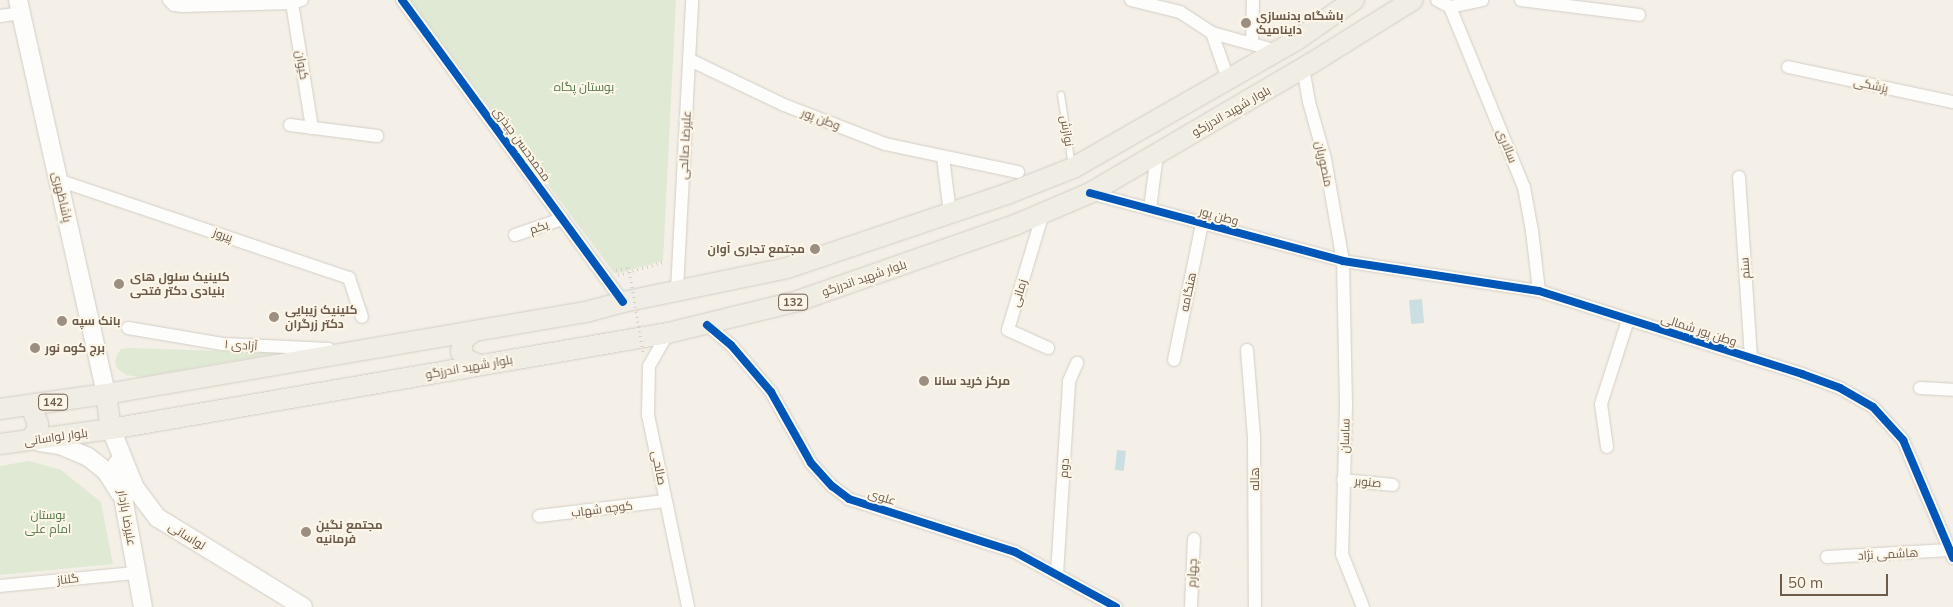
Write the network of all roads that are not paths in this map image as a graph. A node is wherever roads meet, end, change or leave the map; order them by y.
1 (169, 0) edge
2 (402, 0) edge
3 (692, 0) edge
4 (1132, 0) edge
5 (1252, 0) edge
6 (1354, 0) edge
7 (1413, 0) edge
8 (1438, 0) edge
9 (1482, 0) edge
10 (1521, 0) edge
11 (297, 2) edge
12 (1179, 6) edge
13 (19, 7) edge
14 (1450, 7) junction
15 (1639, 15) dead end
16 (0, 16) edge
17 (1212, 34) junction
18 (1252, 43) junction
19 (1278, 51) junction
20 (690, 60) junction
21 (1788, 67) dead end
22 (1303, 68) junction
23 (1228, 79) junction
24 (1061, 95) dead end
25 (1953, 102) edge
26 (290, 124) dead end
27 (312, 128) junction
28 (377, 136) dead end
29 (1156, 154) junction
30 (943, 157) junction
31 (1072, 168) junction
32 (1018, 172) dead end
33 (1739, 177) dead end
34 (58, 180) junction
35 (1090, 193) junction
36 (1150, 209) junction
37 (1043, 213) junction
38 (950, 214) junction
39 (562, 219) junction
40 (1202, 223) junction
41 (515, 235) dead end
42 (1343, 261) junction
43 (676, 290) junction
44 (1539, 291) junction
45 (623, 302) junction
46 (362, 317) dead end
47 (1628, 320) junction
48 (707, 325) junction
49 (128, 328) dead end
50 (474, 332) junction
51 (668, 333) junction
52 (1048, 348) dead end
53 (1247, 350) dead end
54 (354, 352) junction
55 (1751, 359) junction
56 (1174, 360) dead end
57 (1077, 363) dead end
58 (480, 365) junction
59 (1920, 388) dead end
60 (1953, 390) edge
61 (106, 394) junction
62 (26, 406) junction
63 (0, 409) edge
64 (111, 429) junction
65 (30, 440) junction
66 (0, 444) edge
67 (1607, 447) dead end
68 (1343, 480) junction
69 (1393, 484) dead end
70 (123, 497) junction
71 (665, 501) junction
72 (539, 516) dead end
73 (158, 518) junction
74 (1194, 539) dead end
75 (131, 544) junction
76 (1951, 554) edge
77 (1827, 557) dead end
78 (136, 573) junction
79 (1056, 574) junction
80 (254, 578) junction
81 (0, 586) edge
82 (143, 607) edge
83 (296, 607) edge
84 (303, 607) edge
85 (688, 607) edge
86 (1116, 607) edge
87 (1191, 607) edge
88 (1255, 607) edge
89 (1363, 607) edge

1 - 11 street
2 - 39 street, محمدحسن چیذری
3 - 20 street, علیرضا صالحی
4 - 12 street
5 - 18 street
6 - 19 main road
7 - 22 main road, بلوار شهید اندرزگو / 132
8 - 14 street
9 - 14 street
10 - 15 street
11 - 27 street, کیوان
12 - 17 street
13 - 16 street
13 - 34 main road, پاشاظهری
14 - 44 street, سالاری
17 - 18 street
17 - 23 street
18 - 19 street
19 - 23 main road
20 - 30 street, وطن پور
20 - 43 street, علیرضا صالحی
21 - 25 street, پزشکی
22 - 29 main road, بلوار شهید اندرزگو / 132
22 - 42 street, منصوریان
23 - 31 main road
24 - 31 lane, نوازش
26 - 27 street
27 - 28 street
29 - 35 main road, بلوار شهید اندرزگو / 132
29 - 36 street
30 - 32 street, وطن پور
30 - 38 street
31 - 38 main road
33 - 55 street, سنم
34 - 46 street, پیروز
34 - 61 main road, پاشاظهری
35 - 36 street, وطن پور
35 - 37 main road, بلوار شهید اندرزگو / 132
36 - 40 street, وطن پور
37 - 48 main road, بلوار شهید اندرزگو / 132
37 - 52 street, زمانی
38 - 43 main road
39 - 41 street, یکم
39 - 45 street, محمدحسن چیذری
40 - 42 street, وطن پور
40 - 56 street, هنگامه
42 - 44 street, وطن پور شمالی
42 - 68 street, ساسان
43 - 45 main road
44 - 47 street, وطن پور شمالی
45 - 50 main road
47 - 55 street, وطن پور شمالی
47 - 67 street
48 - 51 main road, بلوار شهید اندرزگو / 132
48 - 79 street, علوی
49 - 54 street, آزادی ۱
50 - 54 main road
50 - 58 main road
51 - 58 main road, بلوار شهید اندرزگو / 132
51 - 71 street, صالحی
53 - 88 street, هاله
54 - 61 main road
55 - 76 street, وطن پور شمالی
57 - 79 street, دوم
58 - 64 main road, بلوار شهید اندرزگو / 132
59 - 60 street
61 - 62 main road, 142
61 - 64 main road
62 - 63 main road, 142
62 - 65 main road
64 - 65 main road, بلوار لواسانی
64 - 70 main road, علیرضا بازدار
64 - 73 main road, لواسانی
65 - 66 main road, بلوار لواسانی
65 - 70 main road
68 - 69 street, صنوبر
68 - 89 street, ساسان
70 - 75 main road, علیرضا بازدار
71 - 72 street, کوچه شهاب
71 - 85 street, صالحی
73 - 75 main road
73 - 80 main road, لواسانی
74 - 87 street, چهارم
75 - 78 main road, علیرضا بازدار
76 - 77 street, هاشمی نژاد
78 - 81 street, گلناز
78 - 82 main road, علیرضا بازدار
79 - 86 street, علوی
80 - 83 main road
80 - 84 main road, لواسانی

